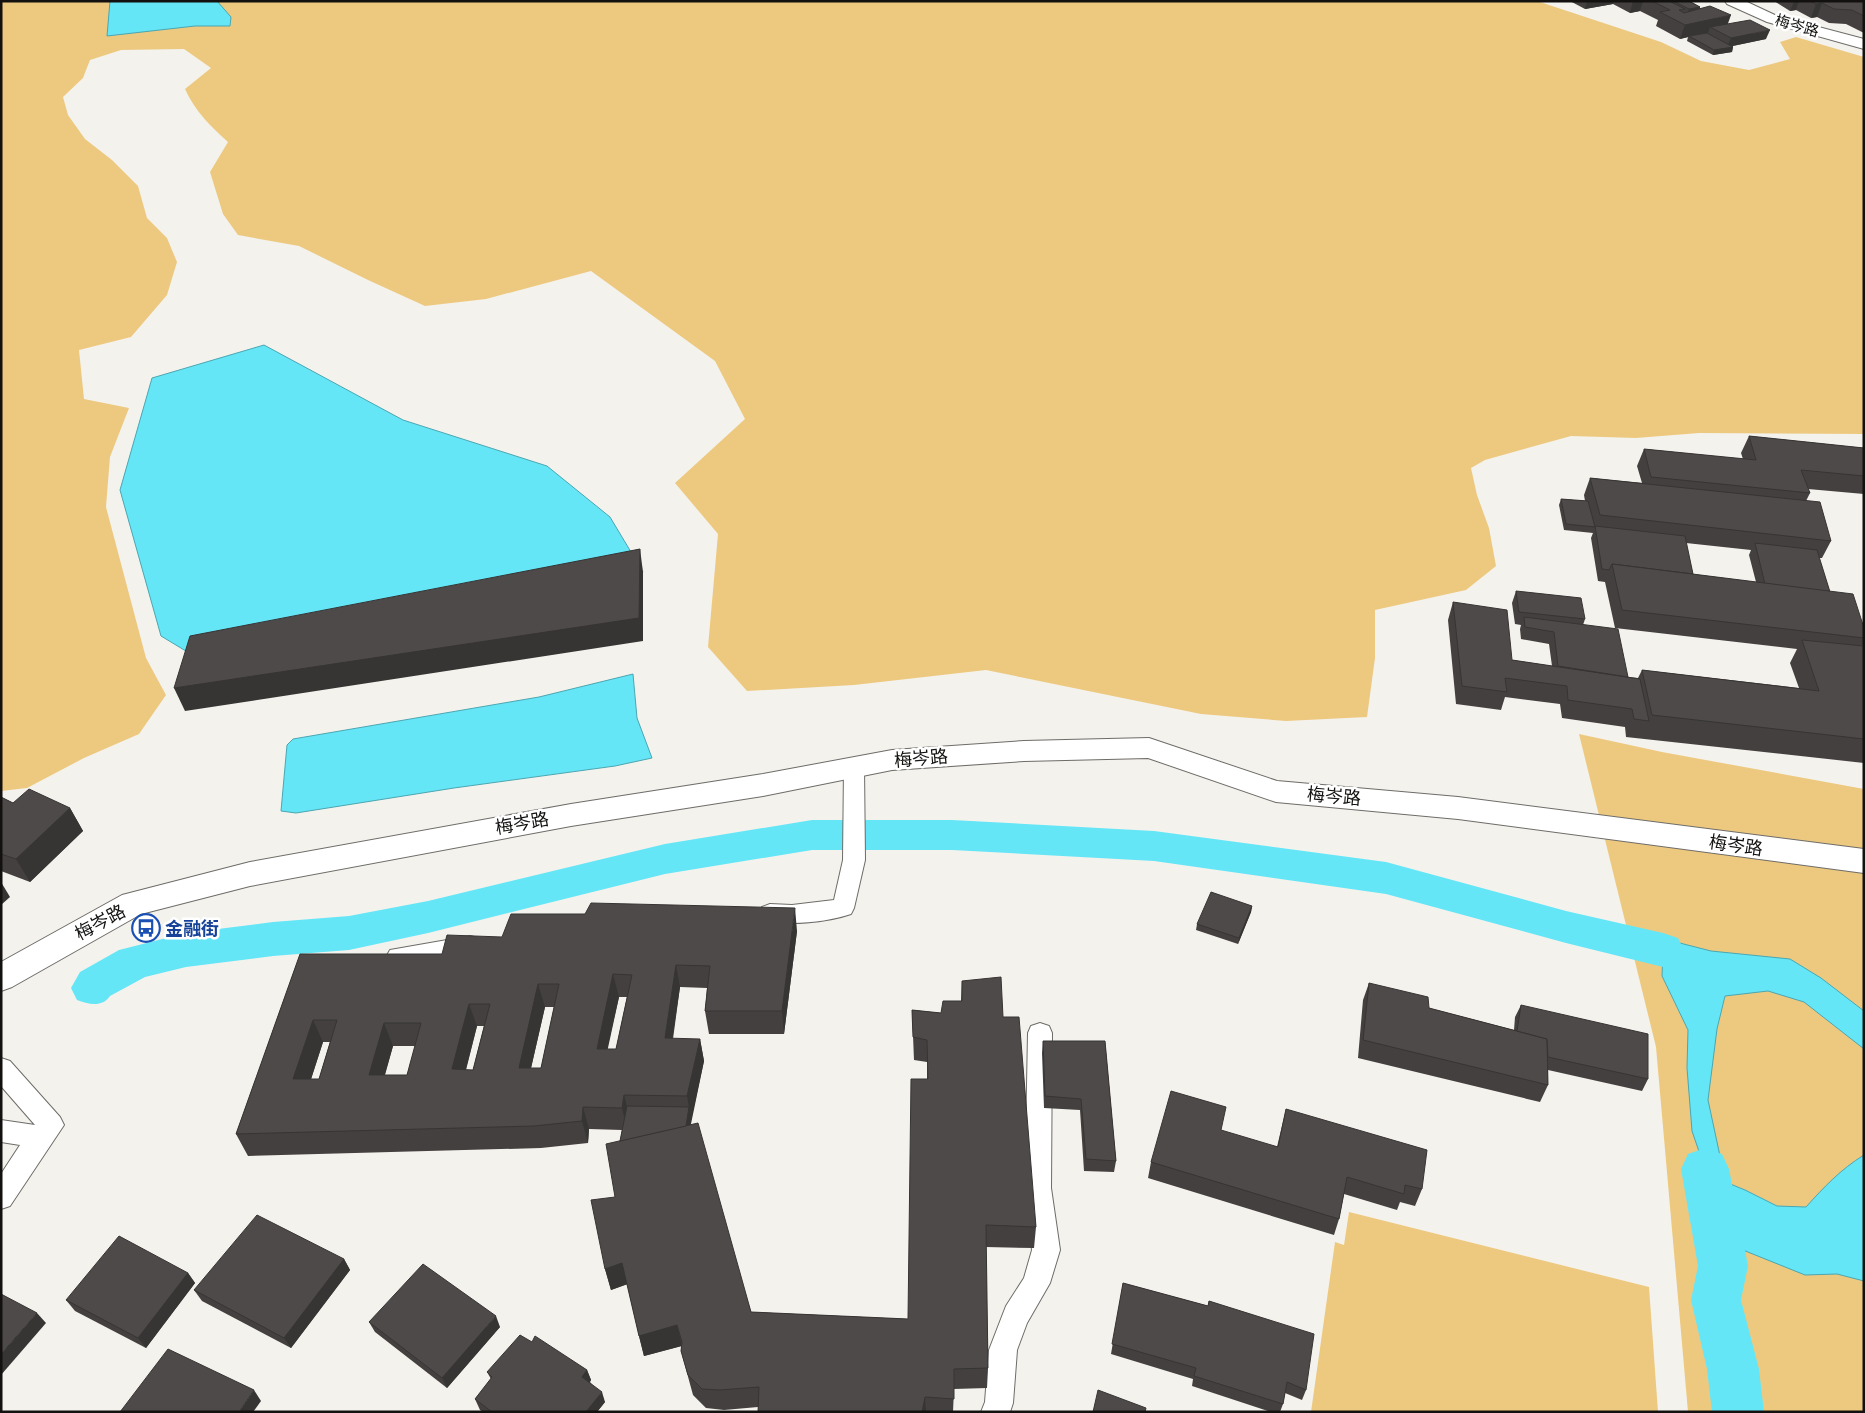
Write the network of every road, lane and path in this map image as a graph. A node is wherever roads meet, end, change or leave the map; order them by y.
1 (1732, 1) edge
2 (1864, 44) edge
3 (854, 767) junction
4 (1864, 861) edge
5 (754, 913) edge
6 (486, 942) edge
7 (373, 960) edge
8 (1, 978) edge
9 (1040, 1033) dead end
10 (1, 1068) edge
11 (1, 1130) edge
12 (40, 1137) junction
13 (1, 1197) edge
14 (995, 1412) edge

1 - 2 street, 梅岑路
3 - 4 street, 梅岑路
3 - 5 lane
3 - 8 street, 梅岑路
6 - 7 lane
9 - 14 lane
10 - 12 lane
11 - 12 lane
12 - 13 lane

